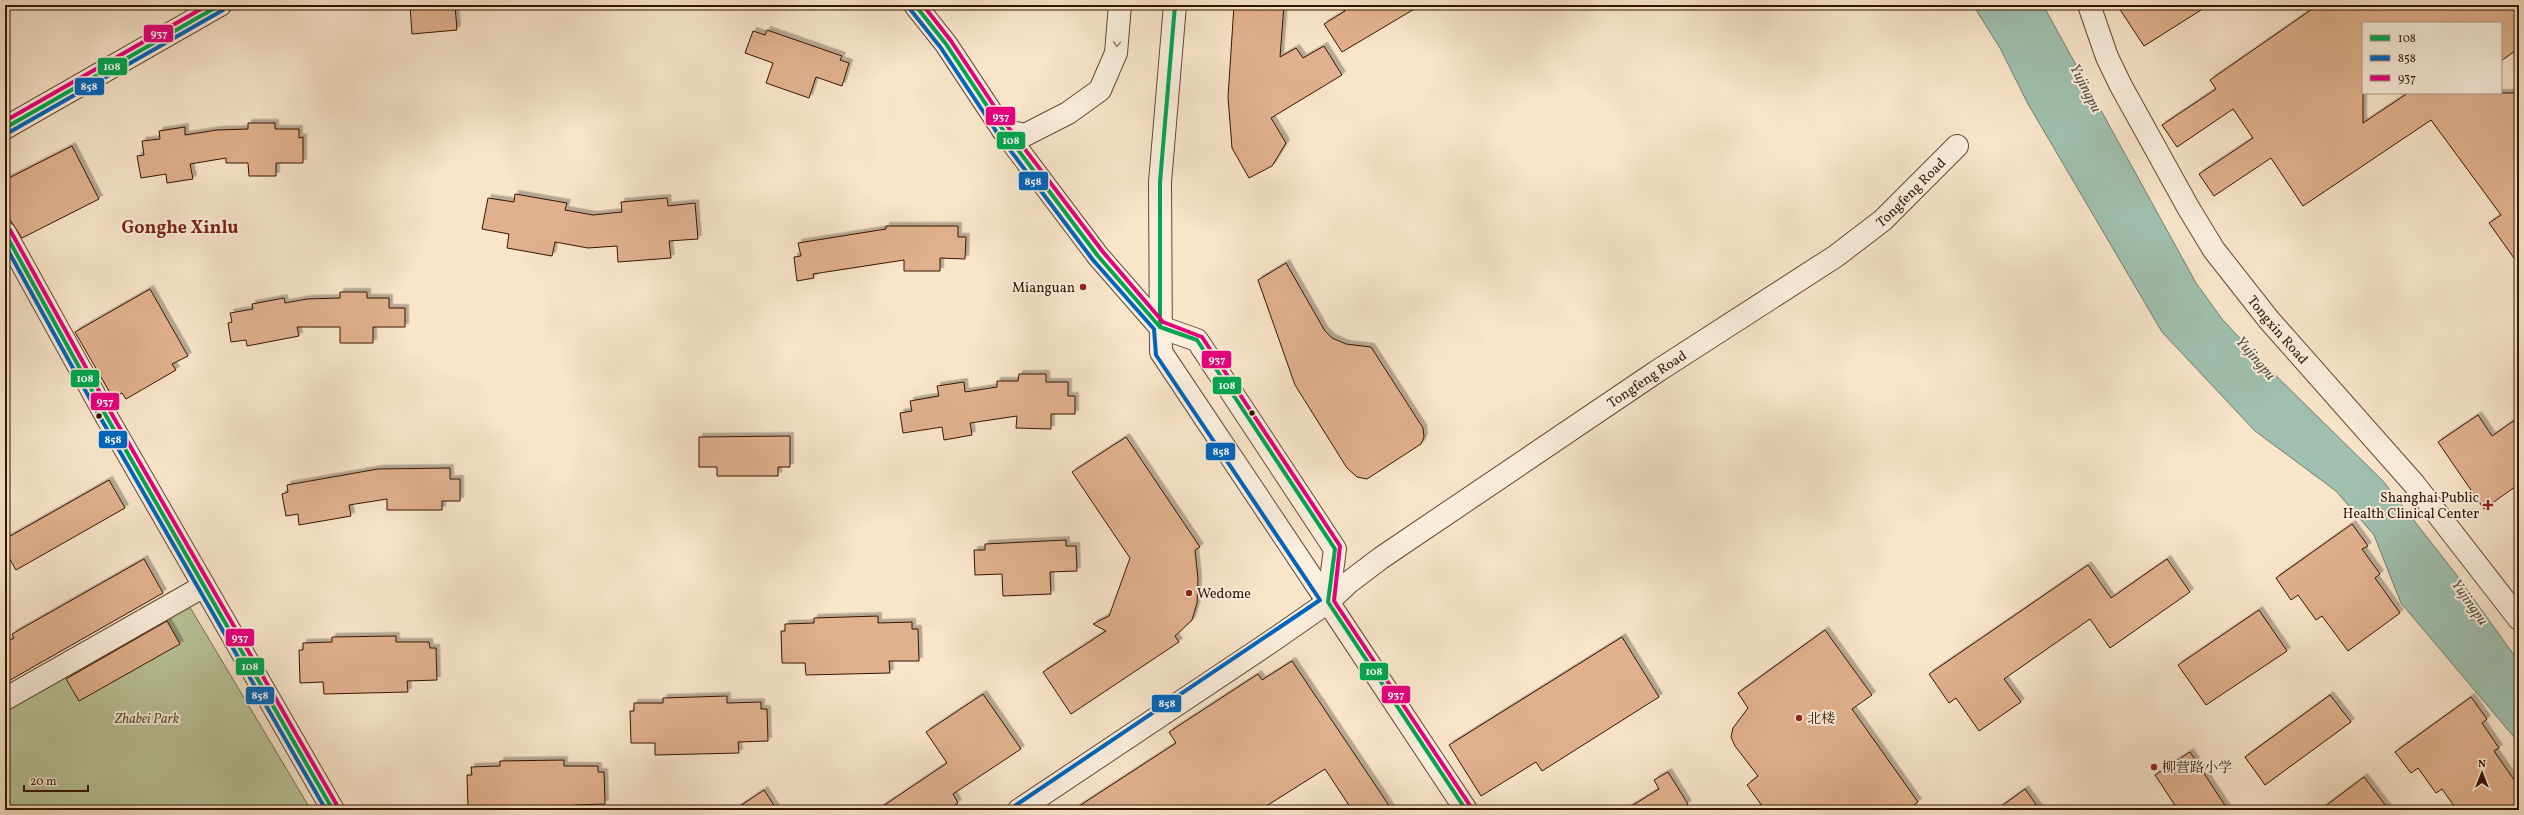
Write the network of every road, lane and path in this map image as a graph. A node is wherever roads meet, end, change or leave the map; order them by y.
1 (220, 5) edge
2 (915, 5) edge
3 (1120, 5) edge
4 (1175, 5) edge
5 (2089, 5) edge
6 (5, 128) edge
7 (1003, 130) junction
8 (1957, 146) dead end
9 (5, 233) edge
10 (1160, 327) junction
11 (204, 586) junction
12 (1328, 602) junction
13 (2519, 619) edge
14 (5, 699) edge
15 (333, 810) edge
16 (1019, 810) edge
17 (1466, 810) edge

1 - 6 street
2 - 7 street
3 -> 7 street
4 - 10 street
5 - 13 street, Tongxin Road
7 - 10 street
8 - 12 street, Tongfeng Road
9 - 11 street
10 - 12 street
10 - 12 street
11 - 14 street
11 - 15 street
12 - 16 street, Tongfeng Road
12 - 17 street

